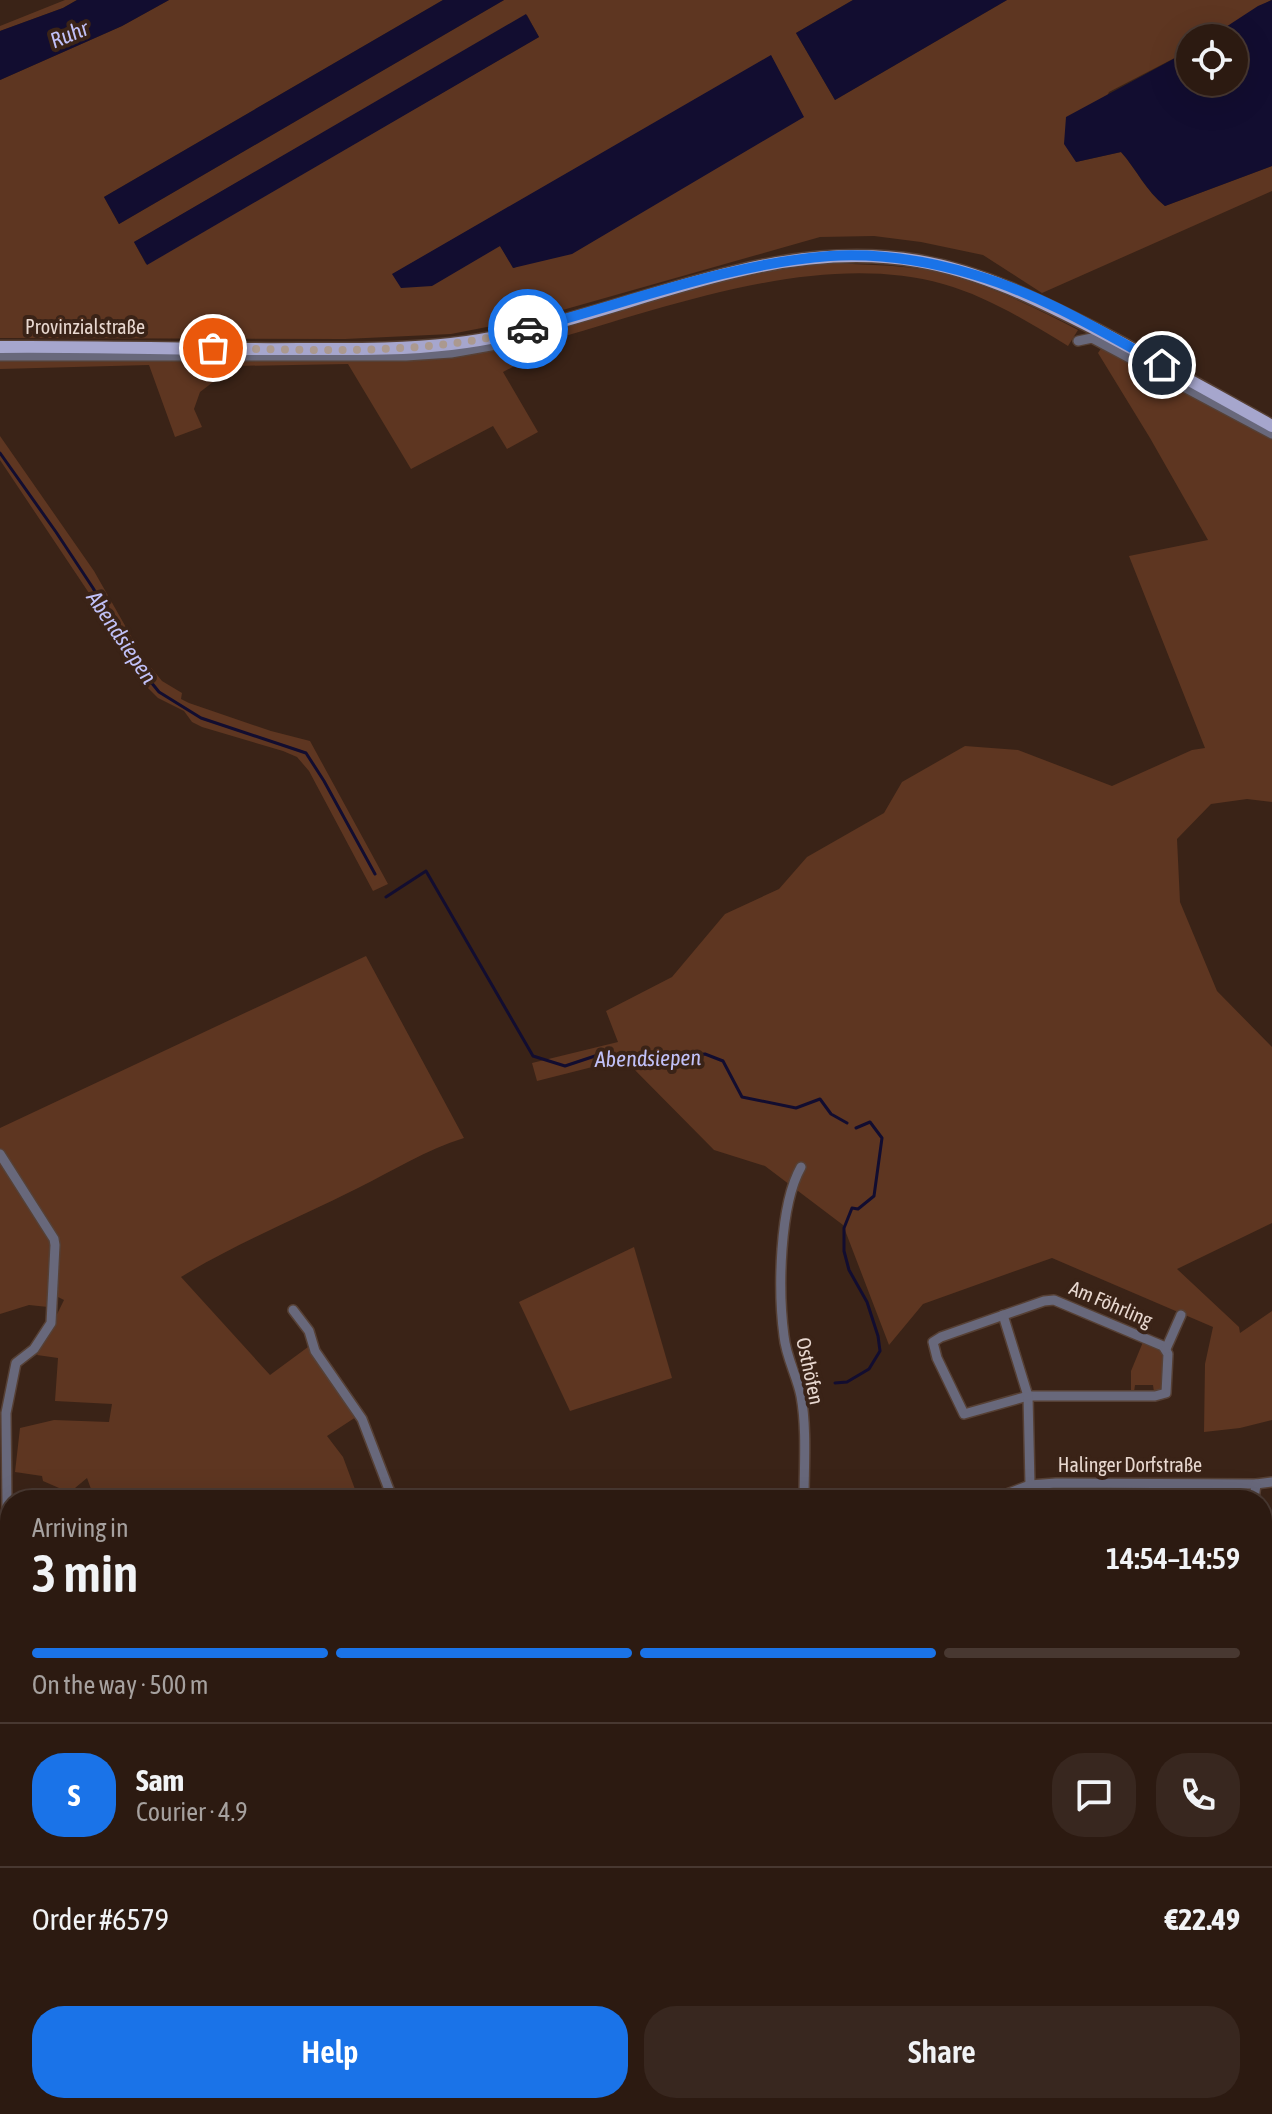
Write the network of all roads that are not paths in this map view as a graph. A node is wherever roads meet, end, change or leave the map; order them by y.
1 (1078, 341) dead end
2 (0, 347) edge
3 (510, 351) dead end
4 (0, 356) edge
5 (1272, 426) edge
6 (1272, 434) edge
7 (0, 1154) edge
8 (801, 1167) dead end
9 (293, 1310) dead end
10 (1003, 1315) junction
11 (1181, 1315) dead end
12 (1166, 1349) junction
13 (1028, 1396) junction
14 (1272, 1482) edge
15 (1256, 1484) junction
16 (1030, 1485) junction
17 (7, 1490) edge
18 (389, 1490) edge
19 (804, 1490) edge
20 (1017, 1490) edge
21 (1255, 1490) edge

1 - 6 street
2 - 5 main road, Provinzialstraße
3 - 4 street, Provinzialstraße
7 - 17 street
8 - 19 street, Osthöfen
9 - 18 street
10 - 12 street, Am Föhrling
10 - 13 street
10 - 13 street, Am Föhrling
11 - 12 street
12 - 13 street, Am Föhrling
13 - 16 street
14 - 15 street, Halinger Dorfstraße
15 - 16 street, Halinger Dorfstraße
15 - 21 street
16 - 20 street, Halinger Dorfstraße

